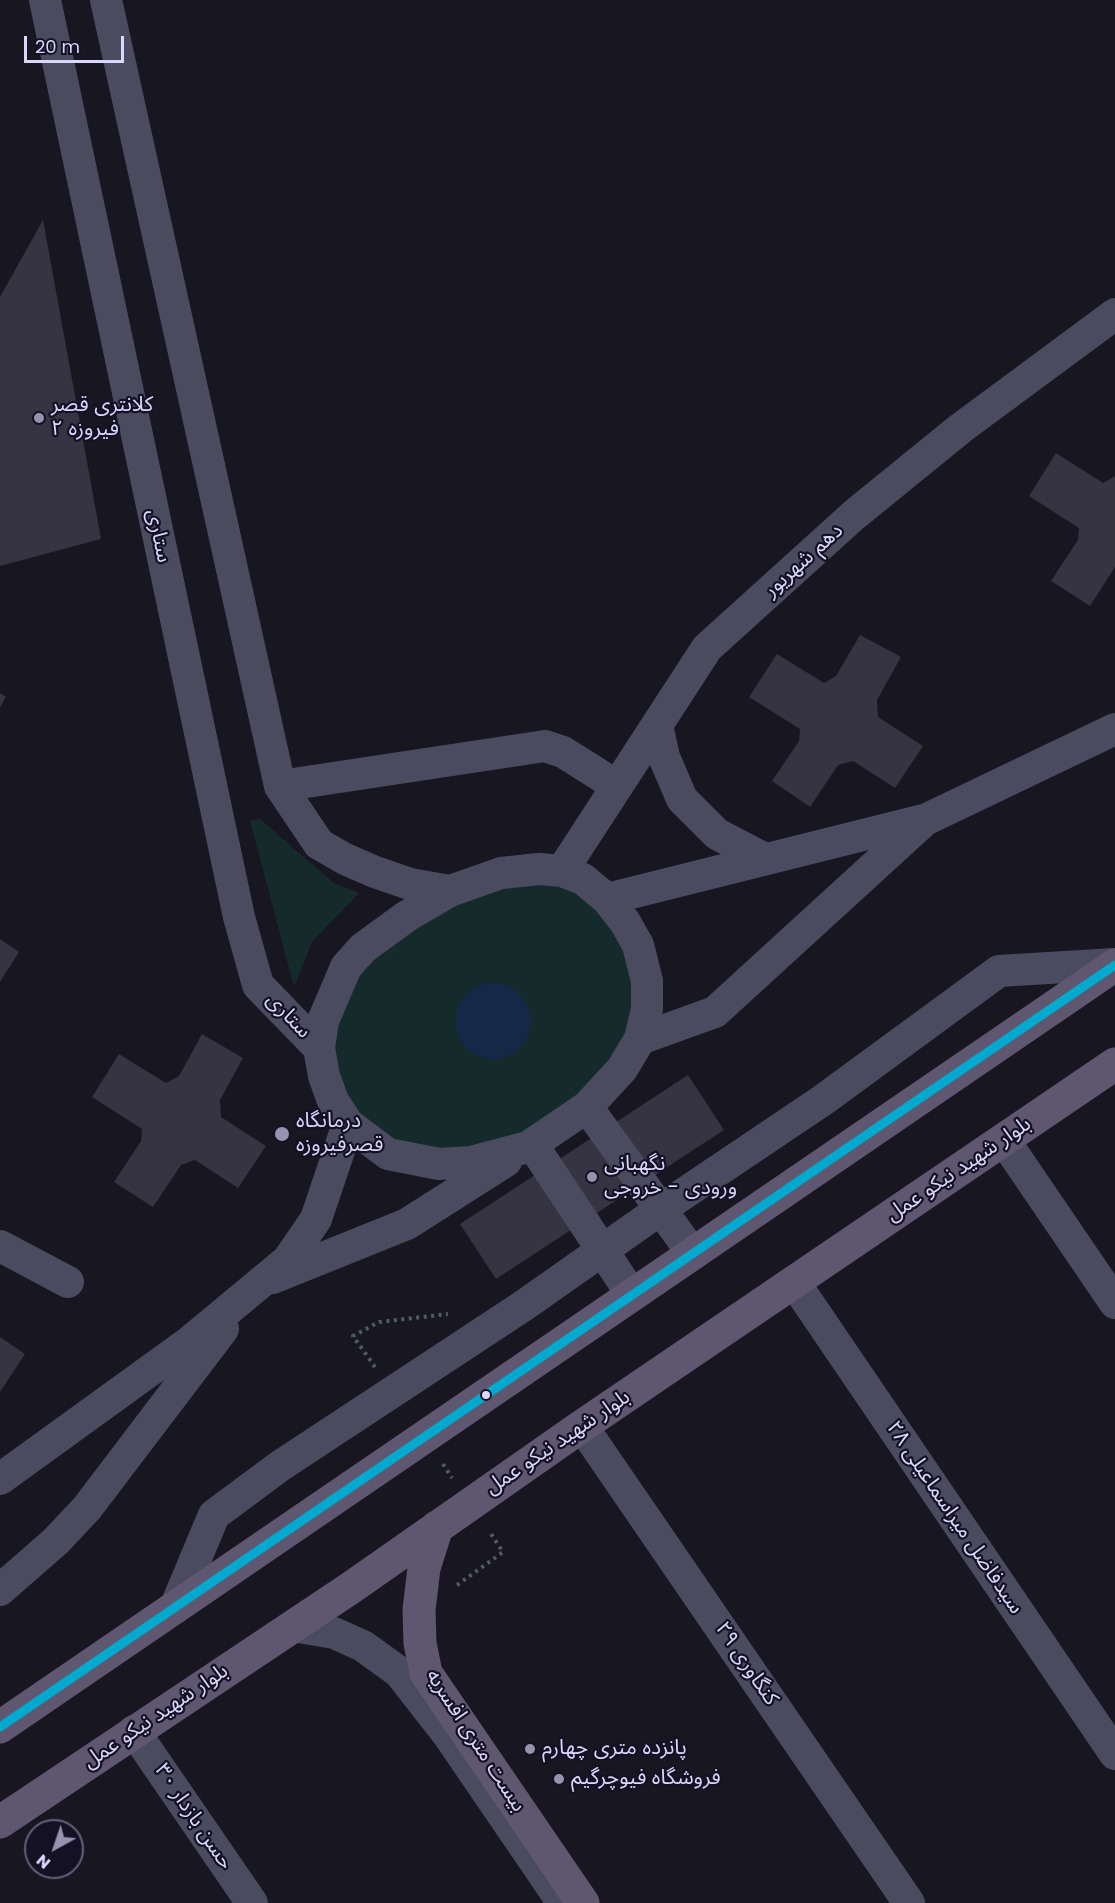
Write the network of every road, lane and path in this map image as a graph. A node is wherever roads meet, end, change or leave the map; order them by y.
1 (45, 0) edge
2 (106, 0) edge
3 (1109, 327) edge
4 (657, 725) junction
5 (1115, 729) edge
6 (280, 786) junction
7 (617, 786) junction
8 (927, 819) junction
9 (765, 859) junction
10 (562, 871) junction
11 (450, 891) junction
12 (607, 899) junction
13 (1115, 965) edge
14 (640, 1039) junction
15 (319, 1048) junction
16 (1115, 1064) edge
17 (587, 1107) junction
18 (348, 1124) junction
19 (1004, 1140) junction
20 (530, 1146) junction
21 (661, 1209) junction
22 (0, 1246) edge
23 (603, 1252) junction
24 (693, 1254) junction
25 (68, 1282) dead end
26 (794, 1282) junction
27 (258, 1287) junction
28 (632, 1295) junction
29 (1115, 1303) edge
30 (379, 1322) dead end
31 (381, 1376) dead end
32 (582, 1426) junction
33 (0, 1479) edge
34 (437, 1527) junction
35 (498, 1545) dead end
36 (503, 1552) dead end
37 (0, 1590) edge
38 (175, 1608) junction
39 (293, 1626) junction
40 (0, 1727) edge
41 (134, 1731) junction
42 (1115, 1754) edge
43 (0, 1822) edge
44 (252, 1903) edge
45 (563, 1903) edge
46 (583, 1903) edge
47 (909, 1903) edge

1 - 15 street, ستاری
2 - 6 street
3 - 4 street, دهم شهریور
4 - 7 street, دهم شهریور
4 - 9 street
5 - 8 street
6 - 7 street
6 - 11 street
7 - 10 street, دهم شهریور
8 - 9 street
8 - 14 street
9 - 12 street
10 - 11 street
10 - 12 street
11 - 15 street
12 - 14 street
13 - 21 street
13 - 24 main road
14 - 17 street
15 - 18 street
16 - 19 main road, بلوار شهید نیکو عمل
17 - 20 street
17 - 21 street
18 - 20 street
18 - 27 street
19 - 26 main road, بلوار شهید نیکو عمل
19 - 29 street
20 - 23 street
20 - 27 street
21 - 23 street
21 - 24 street
22 - 25 street
23 - 28 street
23 - 38 street
24 - 28 main road
26 - 32 main road, بلوار شهید نیکو عمل
26 - 42 street, سیدفاضل میراسماعیلی ۲۸
27 - 33 street
27 - 37 street
28 - 38 main road
30 - 31 path
32 - 34 main road, بلوار شهید نیکو عمل
32 - 47 street, کنگاوری ۲۹
34 - 39 main road, بلوار شهید نیکو عمل
34 - 46 main road, بیست متری افسریه
35 - 36 path
38 - 40 main road
39 - 41 main road, بلوار شهید نیکو عمل
39 - 45 street
41 - 43 main road, بلوار شهید نیکو عمل
41 - 44 street, حسن بازدار ۳۰

